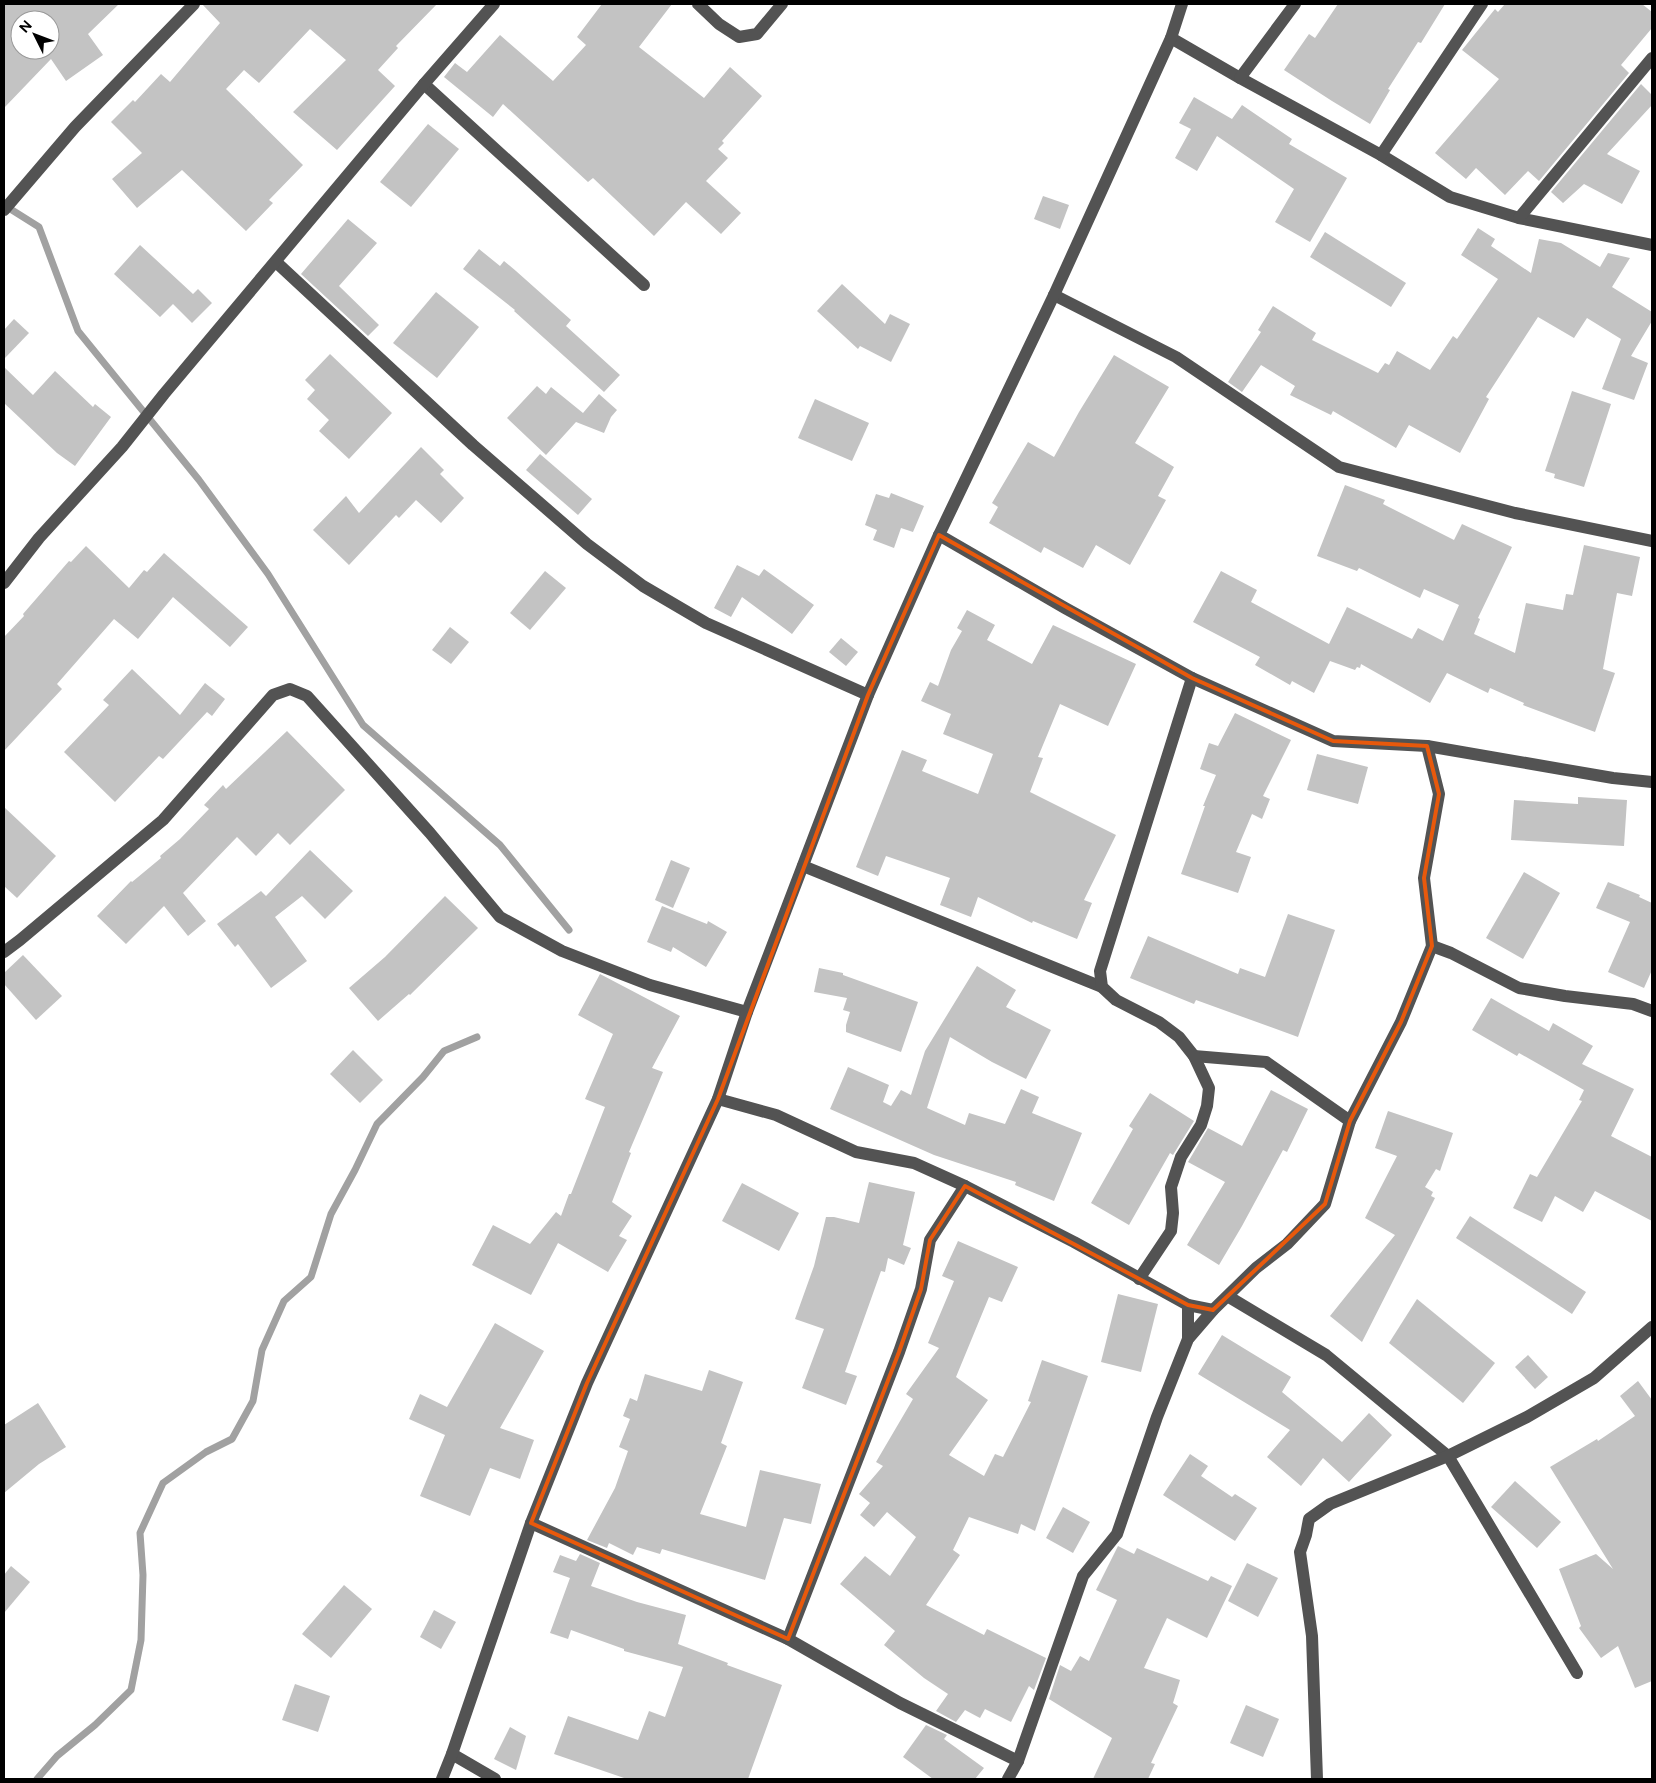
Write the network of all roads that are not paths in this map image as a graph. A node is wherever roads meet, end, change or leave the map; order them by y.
1 (194, 4) edge
2 (494, 4) edge
3 (698, 4) edge
4 (782, 4) edge
5 (1182, 4) edge
6 (1295, 4) edge
7 (1482, 4) edge
8 (1171, 38) junction
9 (1652, 58) edge
10 (1240, 78) junction
11 (424, 84) junction
12 (1381, 155) junction
13 (4, 210) edge
14 (1519, 218) junction
15 (1652, 245) edge
16 (276, 262) junction
17 (644, 285) dead end
18 (1054, 295) junction
19 (938, 535) junction
20 (1652, 541) edge
21 (4, 583) edge
22 (1192, 678) junction
23 (868, 695) junction
24 (1427, 746) junction
25 (1652, 782) edge
26 (803, 866) junction
27 (1432, 946) junction
28 (4, 952) edge
29 (1102, 987) junction
30 (1652, 1011) edge
31 (747, 1012) junction
32 (1194, 1056) junction
33 (718, 1099) junction
34 (1350, 1121) junction
35 (964, 1186) junction
36 (1140, 1279) junction
37 (1229, 1297) junction
38 (1188, 1305) junction
39 (1213, 1310) junction
40 (1652, 1327) edge
41 (1188, 1339) junction
42 (1448, 1456) junction
43 (531, 1523) junction
44 (788, 1639) junction
45 (1577, 1673) dead end
46 (452, 1754) junction
47 (1018, 1761) junction
48 (442, 1779) edge
49 (495, 1779) edge
50 (1008, 1779) edge
51 (1317, 1779) edge

1 - 13 street
2 - 11 street
3 - 4 street
5 - 8 street
6 - 10 street
7 - 12 street
8 - 10 street
8 - 18 street
9 - 14 street
10 - 12 street
11 - 16 street
11 - 17 street
12 - 14 street
14 - 15 street
16 - 21 street
16 - 23 street
18 - 19 street
18 - 20 street
19 - 22 street
19 - 23 street
22 - 24 street
22 - 29 street
23 - 26 street
24 - 25 street
24 - 27 street
26 - 29 street
26 - 31 street
27 - 30 street
27 - 34 street
28 - 31 street
29 - 32 street
31 - 33 street
32 - 34 street
32 - 36 street
33 - 35 street
33 - 43 street
34 - 37 street
35 - 36 street
35 - 44 street
36 - 38 street
37 - 39 street
37 - 42 street
38 - 39 street
38 - 41 street
39 - 41 street
40 - 42 street
41 - 47 street
42 - 45 street
42 - 51 street
43 - 44 street
43 - 46 street
44 - 47 street
46 - 48 street
46 - 49 street
47 - 50 street

